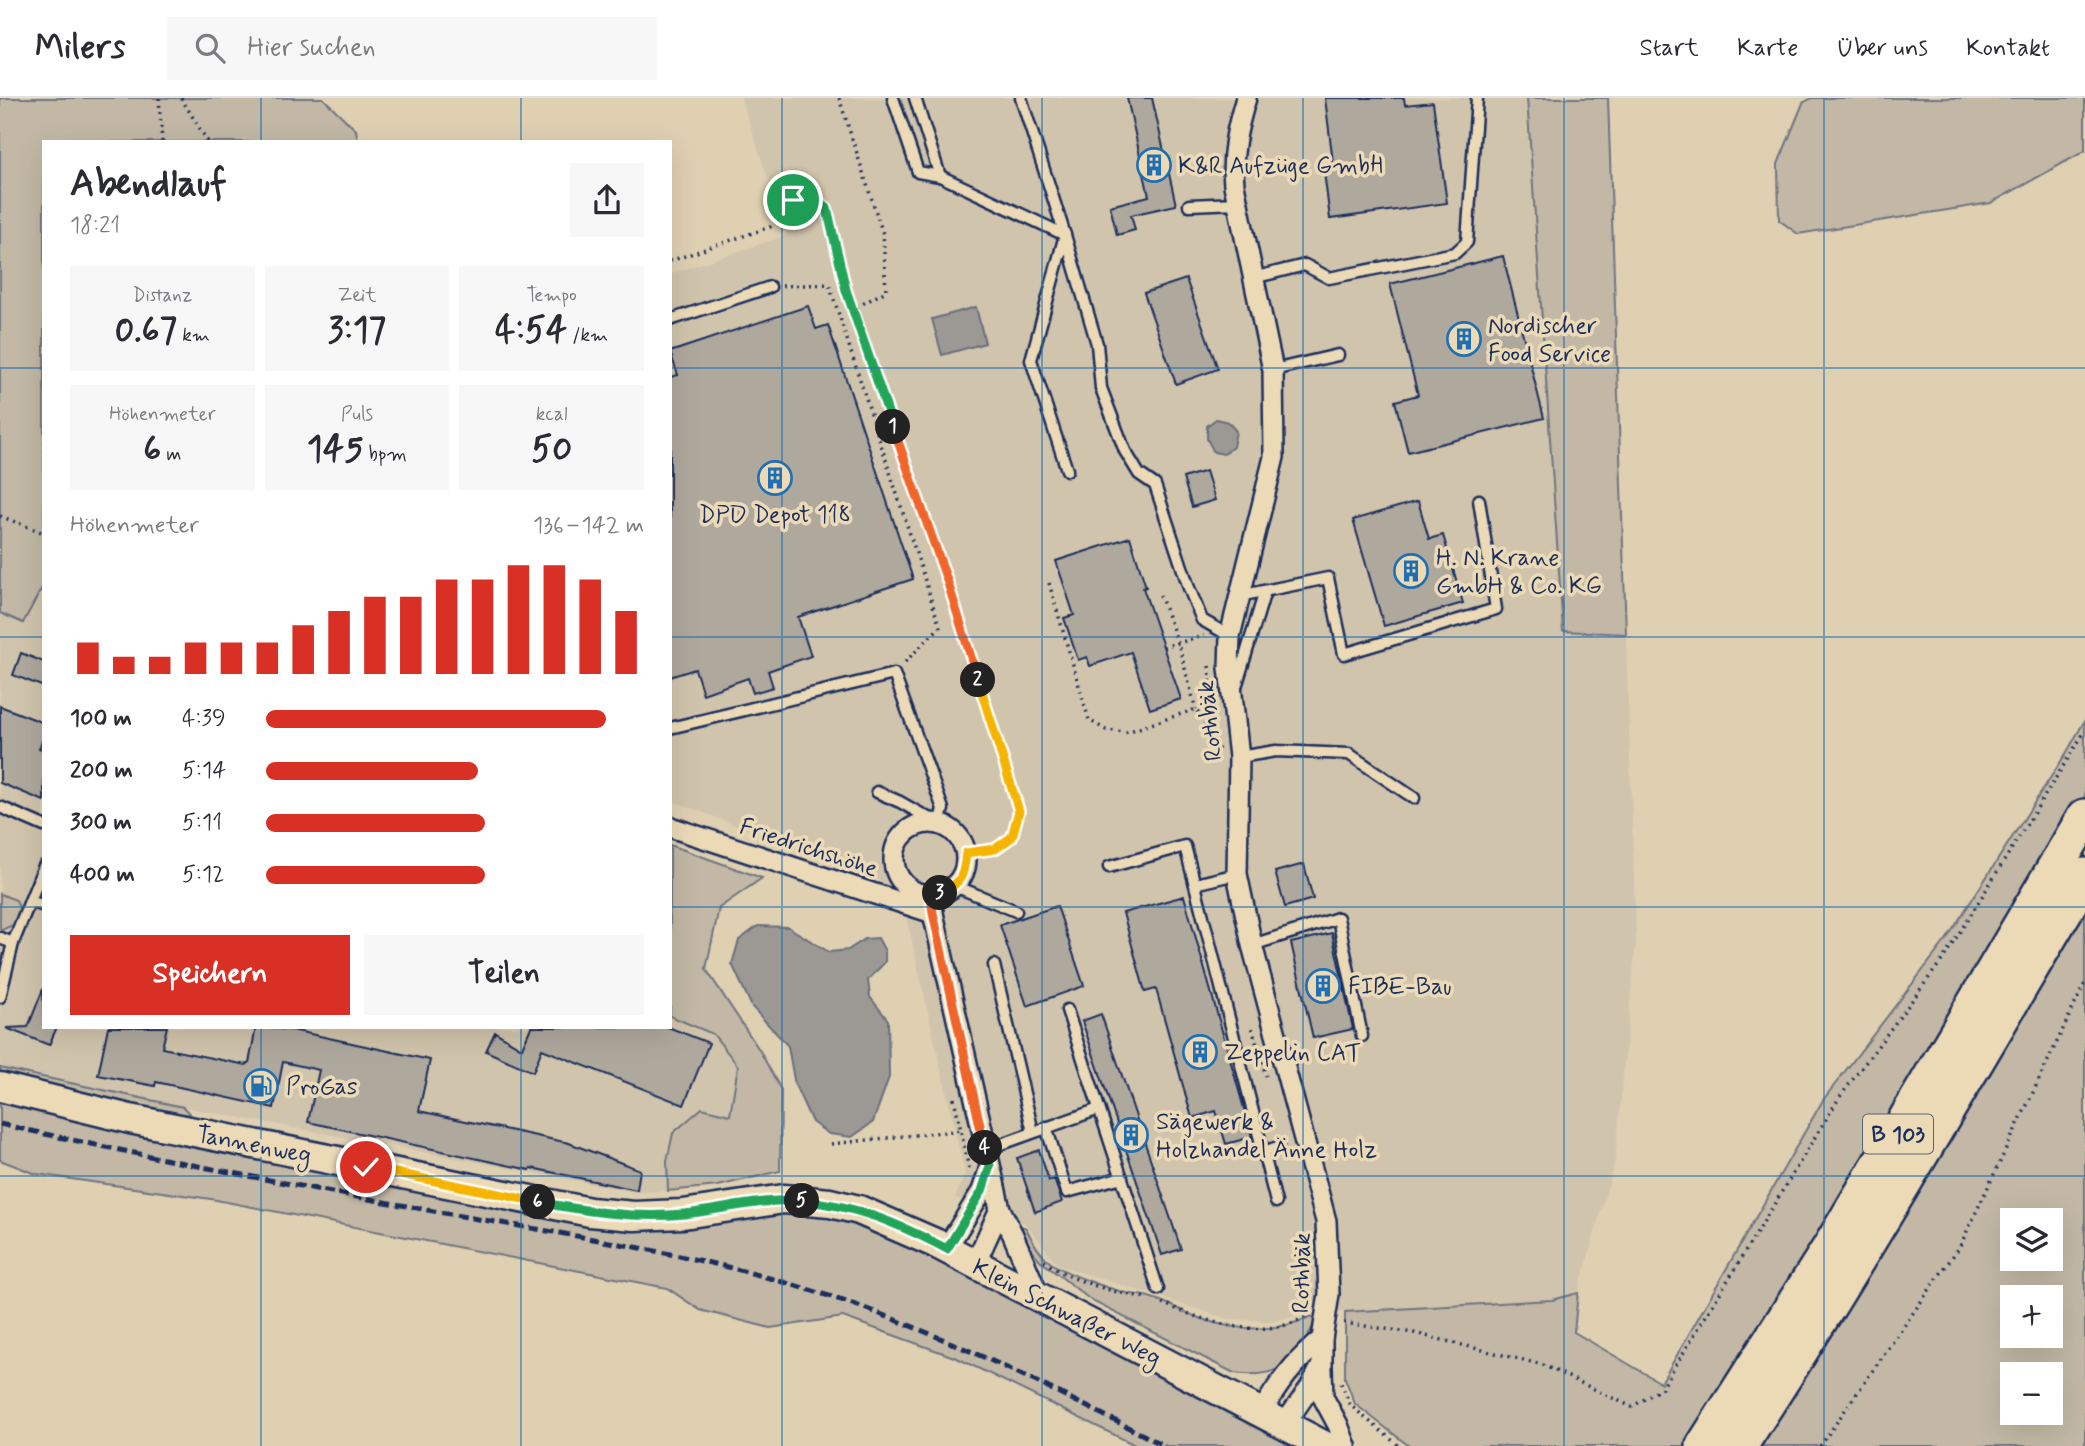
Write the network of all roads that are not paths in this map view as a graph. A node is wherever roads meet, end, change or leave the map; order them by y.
1 (893, 98) edge
2 (915, 98) edge
3 (1021, 98) edge
4 (1246, 98) edge
5 (1477, 98) edge
6 (940, 176) junction
7 (1238, 203) junction
8 (1189, 205) dead end
9 (1065, 235) junction
10 (1253, 278) junction
11 (770, 287) road end
12 (672, 319) edge
13 (1338, 355) dead end
14 (1273, 370) junction
15 (1067, 470) dead end
16 (1479, 500) dead end
17 (1265, 591) junction
18 (1239, 596) junction
19 (1225, 634) junction
20 (1231, 703) junction
21 (672, 728) edge
22 (1230, 755) junction
23 (877, 792) dead end
24 (1414, 798) dead end
25 (0, 807) edge
26 (2085, 817) edge
27 (939, 824) junction
28 (42, 825) edge
29 (672, 828) edge
30 (1109, 867) dead end
31 (42, 871) edge
32 (1237, 874) junction
33 (2085, 876) edge
34 (1195, 884) junction
35 (955, 886) junction
36 (30, 901) junction
37 (932, 904) junction
38 (42, 905) edge
39 (1016, 911) dead end
40 (0, 938) edge
41 (13, 943) junction
42 (1252, 945) junction
43 (994, 965) dead end
44 (0, 997) edge
45 (1067, 1010) dead end
46 (1362, 1036) dead end
47 (0, 1087) edge
48 (1099, 1109) junction
49 (1046, 1128) junction
50 (1033, 1132) junction
51 (1278, 1147) dead end
52 (1263, 1152) junction
53 (988, 1158) junction
54 (1122, 1177) junction
55 (1276, 1202) dead end
56 (1000, 1209) junction
57 (634, 1216) joint
58 (947, 1249) junction
59 (975, 1264) junction
60 (1158, 1289) dead end
61 (1039, 1297) junction
62 (1331, 1336) junction
63 (1322, 1365) junction
64 (1273, 1419) junction
65 (1325, 1446) edge
66 (1346, 1446) edge
67 (1704, 1446) edge
68 (1739, 1446) edge

1 - 6 lane
2 - 6 lane
3 - 9 lane
4 - 7 street, Rothbäk
5 - 10 lane
6 - 9 lane
7 - 8 lane
7 - 10 street, Rothbäk
9 - 15 lane
9 - 19 lane
10 - 14 street, Rothbäk
11 - 12 lane
13 - 14 lane
14 - 18 street, Rothbäk
16 - 17 lane
17 - 18 lane
17 - 20 lane
18 - 19 street, Rothbäk
19 - 20 street, Rothbäk
20 - 22 street, Rothbäk
21 - 27 lane
22 - 24 lane
22 - 32 street, Rothbäk
23 - 27 lane
25 - 28 lane
26 - 67 highway, B 103
27 - 35 street
27 - 37 street, Friedrichshöhe
29 - 37 street, Friedrichshöhe
30 - 34 lane
31 - 36 lane
32 - 34 lane
32 - 42 street, Rothbäk
33 - 68 highway, B 103
34 - 52 lane
35 - 37 street
35 - 39 lane
36 - 38 lane
36 - 41 lane
37 - 53 street
40 - 41 lane
41 - 44 lane
42 - 46 lane
42 - 62 street, Rothbäk
43 - 50 lane
45 - 48 lane
47 - 57 street, Tannenweg
48 - 49 lane
48 - 54 lane
49 - 50 lane
49 - 54 lane
50 - 53 lane
51 - 52 lane
52 - 55 lane
53 - 56 street
53 - 58 street
54 - 60 lane
56 - 59 street
56 - 61 street
57 - 58 street, Klein Schwaßer Weg
58 - 59 street, Klein Schwaßer Weg
59 - 61 street, Klein Schwaßer Weg
61 - 64 street, Klein Schwaßer Weg
62 - 63 street, Rothbäk
62 - 64 street, Rothbäk
63 - 64 street
63 - 66 street, Rothbäk
64 - 65 street, Klein Schwaßer Weg

